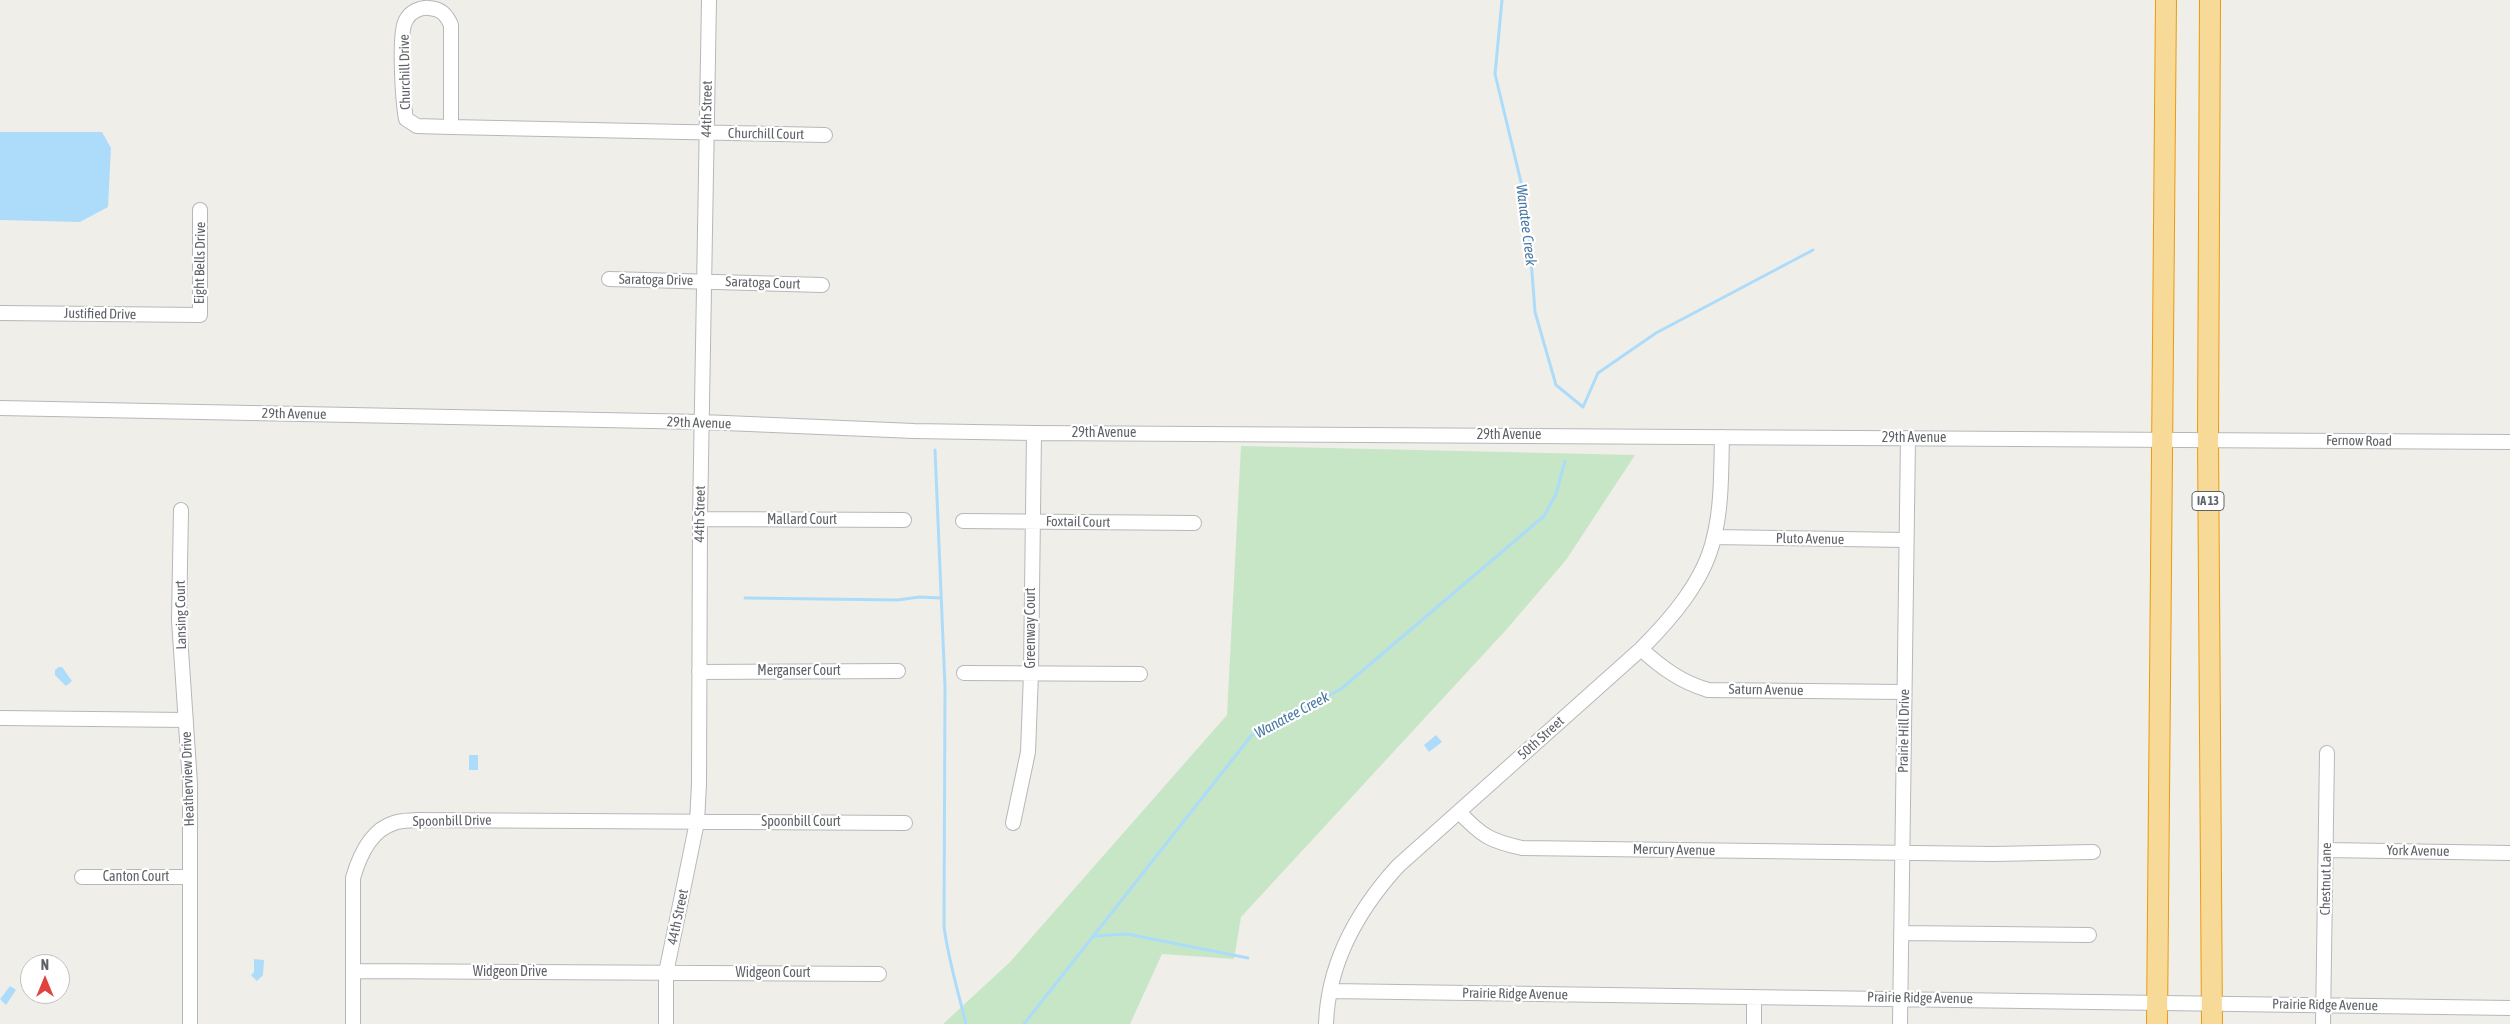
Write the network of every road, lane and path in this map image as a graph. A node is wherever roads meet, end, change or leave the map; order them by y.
1 (709, 0) edge
2 (2166, 0) edge
3 (2210, 0) edge
4 (451, 127) junction
5 (706, 133) junction
6 (825, 135) dead end
7 (200, 210) dead end
8 (609, 279) dead end
9 (704, 281) junction
10 (822, 285) dead end
11 (0, 313) edge
12 (200, 315) joint
13 (0, 408) edge
14 (702, 422) junction
15 (1034, 432) junction
16 (1722, 437) junction
17 (1908, 438) junction
18 (2208, 439) junction
19 (2161, 440) junction
20 (2510, 442) edge
21 (181, 510) dead end
22 (700, 519) junction
23 (904, 520) dead end
24 (963, 520) dead end
25 (1032, 521) junction
26 (1194, 523) dead end
27 (1714, 537) junction
28 (1906, 540) junction
29 (1641, 649) junction
30 (898, 671) dead end
31 (700, 672) junction
32 (964, 672) dead end
33 (1031, 672) junction
34 (1140, 674) dead end
35 (1904, 692) junction
36 (0, 718) edge
37 (186, 720) junction
38 (2327, 753) dead end
39 (1459, 812) junction
40 (697, 822) junction
41 (905, 823) dead end
42 (1013, 823) dead end
43 (2327, 850) junction
44 (2093, 852) dead end
45 (2510, 852) edge
46 (1902, 853) junction
47 (82, 877) dead end
48 (190, 877) junction
49 (1901, 933) junction
50 (2089, 936) dead end
51 (354, 971) junction
52 (666, 973) junction
53 (879, 974) dead end
54 (1330, 991) junction
55 (1754, 997) junction
56 (1900, 998) junction
57 (2157, 1002) junction
58 (2212, 1003) junction
59 (2323, 1005) junction
60 (2510, 1008) edge
61 (190, 1024) edge
62 (354, 1024) edge
63 (666, 1024) edge
64 (1326, 1024) edge
65 (1754, 1024) edge
66 (1900, 1024) edge
67 (2157, 1024) edge
68 (2212, 1024) edge
69 (2323, 1024) edge

1 - 5 street, 44th Street
2 - 19 highway
3 - 18 highway, IA 13
4 - 4 street, Churchill Drive
4 - 5 street, Churchill Drive
5 - 6 street, Churchill Court
5 - 9 street, 44th Street
7 - 12 street, Eight Bells Drive
8 - 9 street, Saratoga Drive
9 - 10 street, Saratoga Court
9 - 14 street, 44th Street
11 - 12 street, Justified Drive
13 - 14 street, 29th Avenue
14 - 15 street, 29th Avenue
14 - 22 street, 44th Street
15 - 16 street, 29th Avenue
15 - 25 street, Greenway Court
16 - 17 street, 29th Avenue
16 - 27 street, 50th Street
17 - 19 street, 29th Avenue
17 - 28 street, Prairie Hill Drive
18 - 19 street, 29th Avenue
18 - 20 street, Fernow Road
18 - 58 highway, IA 13
19 - 57 highway
21 - 37 street, Lansing Court
22 - 23 street, Mallard Court
22 - 31 street, 44th Street
24 - 25 street, Foxtail Court
25 - 26 street, Foxtail Court
25 - 33 street, Greenway Court
27 - 28 street, Pluto Avenue
27 - 29 street, 50th Street
28 - 35 street, Prairie Hill Drive
29 - 35 street, Saturn Avenue
29 - 39 street, 50th Street
30 - 31 street, Merganser Court
31 - 40 street, 44th Street
32 - 33 street
33 - 34 street
33 - 42 street, Greenway Court
35 - 46 street, Prairie Hill Drive
36 - 37 street, Heatherview Drive
37 - 48 street, Heatherview Drive
38 - 43 street, Chestnut Lane
39 - 46 street, Mercury Avenue
39 - 54 street, 50th Street
40 - 41 street, Spoonbill Court
40 - 51 street, Spoonbill Drive
40 - 52 street, 44th Street
43 - 45 street, York Avenue
43 - 59 street, Chestnut Lane
44 - 46 street, Mercury Avenue
46 - 49 street, Prairie Hill Drive
47 - 48 street, Canton Court
48 - 61 street, Heatherview Drive
49 - 50 street
49 - 56 street, Prairie Hill Drive
51 - 52 street, Widgeon Drive
51 - 62 street, Spoonbill Drive
52 - 53 street, Widgeon Court
52 - 63 street, 44th Street
54 - 55 street, Prairie Ridge Avenue
54 - 64 street, 50th Street
55 - 56 street, Prairie Ridge Avenue
55 - 65 street
56 - 57 street, Prairie Ridge Avenue
56 - 66 street, Prairie Hill Drive
57 - 58 street, Prairie Ridge Avenue
57 - 67 highway
58 - 59 street, Prairie Ridge Avenue
58 - 68 highway, IA 13
59 - 60 street, Prairie Ridge Avenue
59 - 69 street, Chestnut Lane

